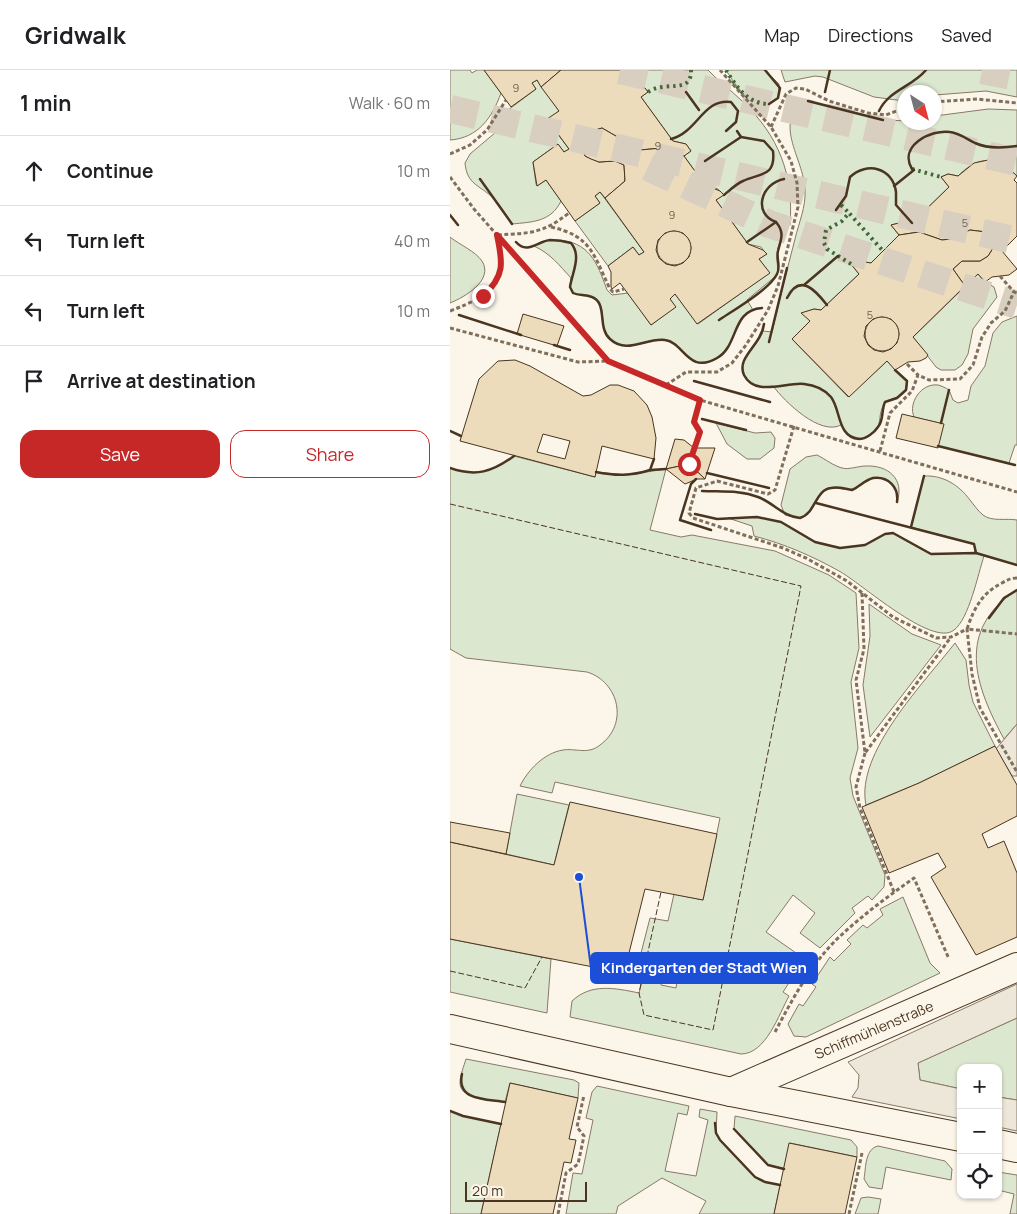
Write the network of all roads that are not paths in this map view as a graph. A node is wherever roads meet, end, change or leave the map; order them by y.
1 (1017, 967) edge
2 (450, 1029) edge
3 (731, 1092) junction
4 (957, 1136) edge
5 (1002, 1145) edge
6 (1017, 1148) edge

1 - 3 street, Schiffmühlenstraße
2 - 3 street
3 - 4 street
5 - 6 street

